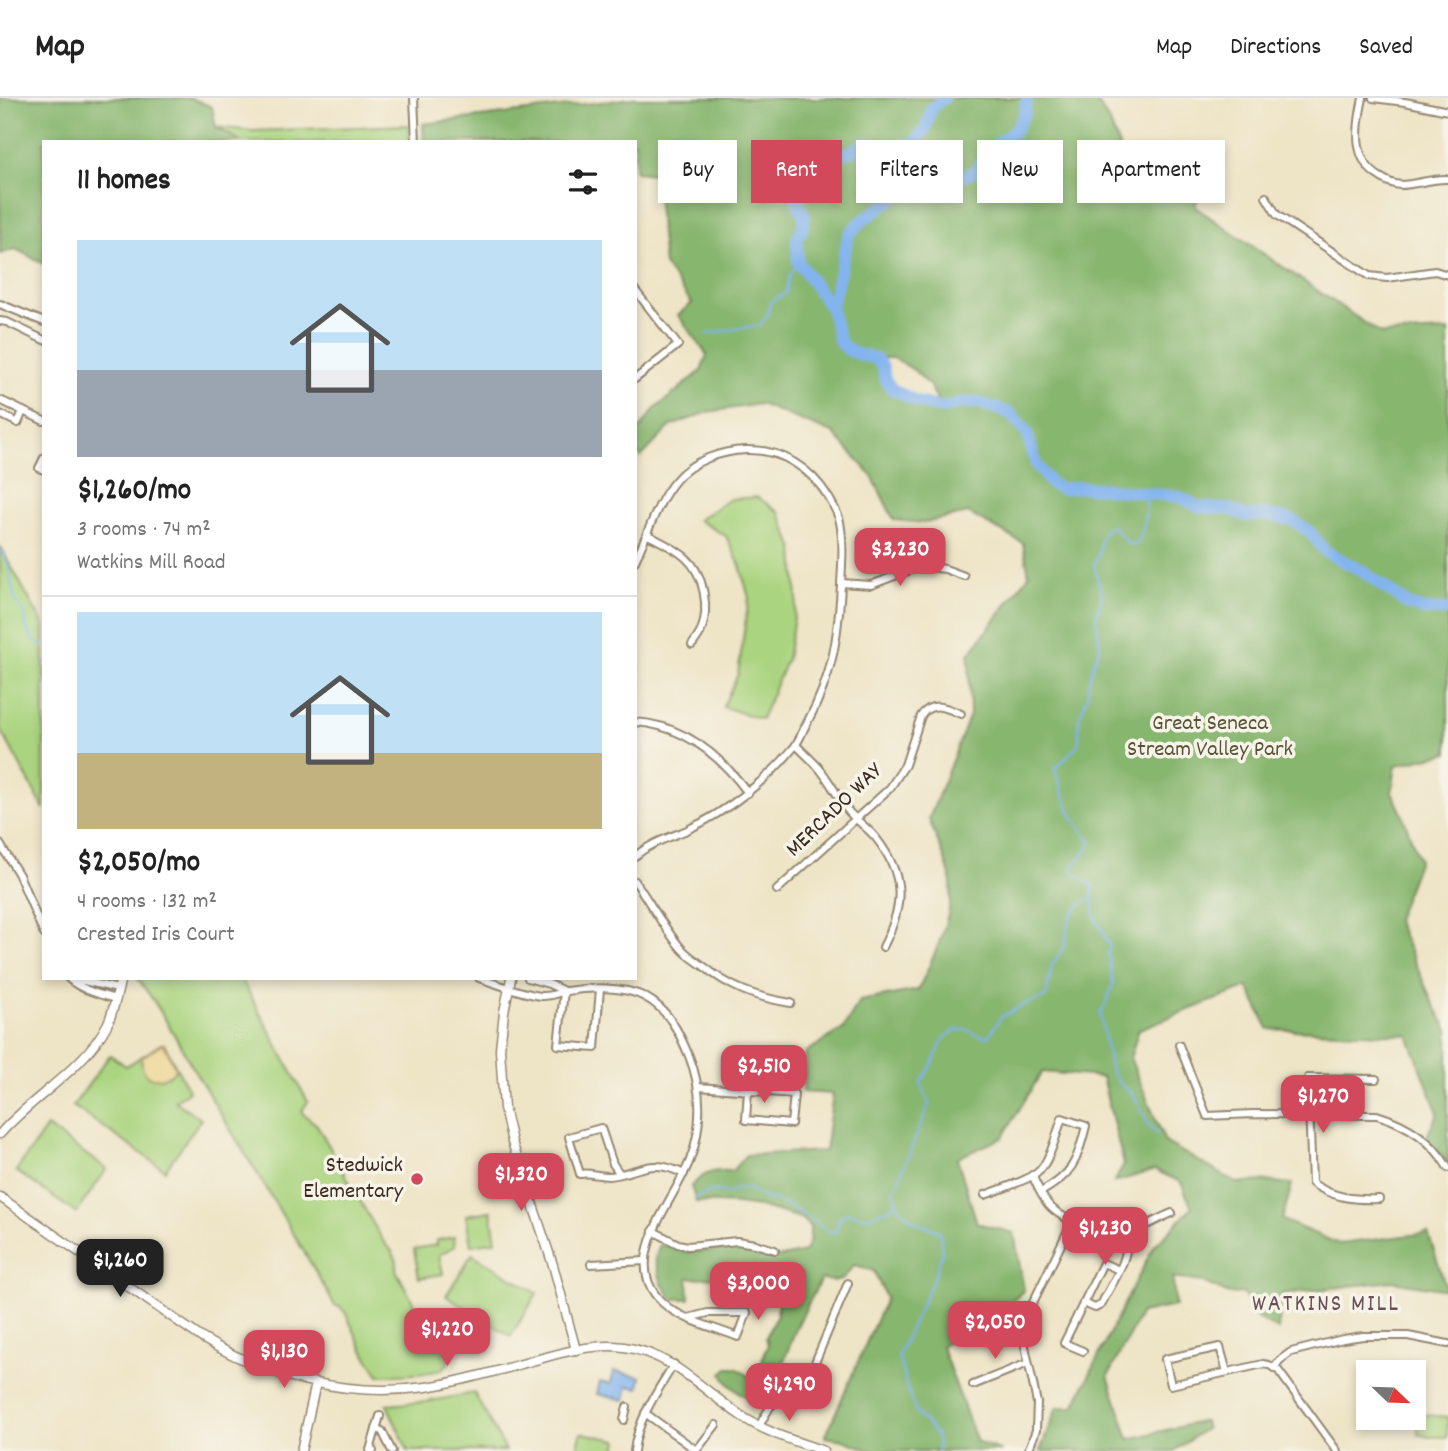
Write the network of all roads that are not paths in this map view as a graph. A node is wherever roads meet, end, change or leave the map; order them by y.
1 (414, 98) edge
2 (1363, 98) edge
3 (1373, 98) edge
4 (1448, 111) edge
5 (416, 140) edge
6 (1448, 179) edge
7 (1266, 197) dead end
8 (1448, 275) edge
9 (637, 293) edge
10 (0, 304) edge
11 (0, 321) edge
12 (42, 321) edge
13 (42, 339) edge
14 (637, 377) edge
15 (0, 400) edge
16 (23, 411) junction
17 (0, 415) edge
18 (42, 420) edge
19 (648, 535) junction
20 (637, 557) edge
21 (964, 576) dead end
22 (841, 583) junction
23 (692, 645) dead end
24 (961, 714) dead end
25 (637, 722) edge
26 (796, 745) junction
27 (748, 793) junction
28 (857, 820) junction
29 (0, 844) edge
30 (637, 854) edge
31 (637, 884) edge
32 (777, 890) dead end
33 (42, 929) edge
34 (883, 947) dead end
35 (70, 980) edge
36 (120, 980) edge
37 (491, 980) edge
38 (535, 980) edge
39 (509, 983) edge
40 (600, 989) junction
41 (564, 991) junction
42 (117, 994) junction
43 (791, 1003) dead end
44 (1179, 1045) dead end
45 (1376, 1079) dead end
46 (698, 1087) junction
47 (748, 1090) junction
48 (1309, 1115) junction
49 (0, 1134) edge
50 (1448, 1168) edge
51 (620, 1174) junction
52 (684, 1174) junction
53 (1032, 1175) junction
54 (1041, 1192) junction
55 (985, 1195) dead end
56 (0, 1196) edge
57 (1379, 1199) dead end
58 (1172, 1213) dead end
59 (1072, 1222) junction
60 (653, 1231) junction
61 (1126, 1233) junction
62 (775, 1250) dead end
63 (645, 1261) junction
64 (591, 1264) dead end
65 (1119, 1270) junction
66 (848, 1283) dead end
67 (1083, 1303) junction
68 (688, 1318) junction
69 (1448, 1344) edge
70 (576, 1350) junction
71 (1083, 1351) dead end
72 (1028, 1363) junction
73 (674, 1364) junction
74 (1274, 1368) junction
75 (1227, 1372) junction
76 (316, 1383) junction
77 (973, 1385) dead end
78 (627, 1408) dead end
79 (645, 1413) junction
80 (380, 1416) dead end
81 (624, 1420) dead end
82 (716, 1425) dead end
83 (759, 1426) junction
84 (376, 1429) junction
85 (1335, 1450) edge
86 (301, 1451) edge
87 (373, 1451) edge
88 (392, 1451) edge
89 (634, 1451) edge
90 (696, 1451) edge
91 (824, 1451) edge
92 (1028, 1451) edge

1 - 5 street
2 - 6 street
3 - 4 street
7 - 8 street
9 - 14 street
10 - 12 street
11 - 13 street
15 - 16 street
16 - 17 street
16 - 18 street
19 - 20 street
19 - 22 street
19 - 23 street
21 - 22 street
22 - 26 street
24 - 28 street, MERCADO WAY
25 - 27 street
26 - 27 street
26 - 28 street
27 - 30 street
28 - 32 street, MERCADO WAY
28 - 34 street
29 - 33 street
31 - 43 street
35 - 42 street
36 - 42 street
37 - 39 street
38 - 41 street
39 - 41 street
39 - 70 street
40 - 41 street
40 - 41 street
40 - 46 street
42 - 49 street
44 - 48 street
45 - 48 street
46 - 47 street
46 - 52 street
47 - 47 street
48 - 50 street
48 - 57 street
51 - 51 street
51 - 52 street
52 - 60 street
53 - 54 street
53 - 54 street
53 - 55 street
54 - 59 street
56 - 76 street
58 - 61 street
59 - 61 street
59 - 72 street
60 - 62 street
60 - 63 street
61 - 65 street
63 - 64 street
63 - 68 street
65 - 67 street
65 - 67 street
66 - 83 street
67 - 71 street
68 - 68 street
69 - 74 street
70 - 73 street
70 - 76 street
72 - 77 street
72 - 92 street
73 - 79 street
73 - 83 street
74 - 75 street
74 - 85 street
75 - 75 street
76 - 86 street
78 - 81 street
79 - 89 street
79 - 90 street
80 - 84 street
82 - 90 street
83 - 91 street
84 - 87 street
84 - 88 street

